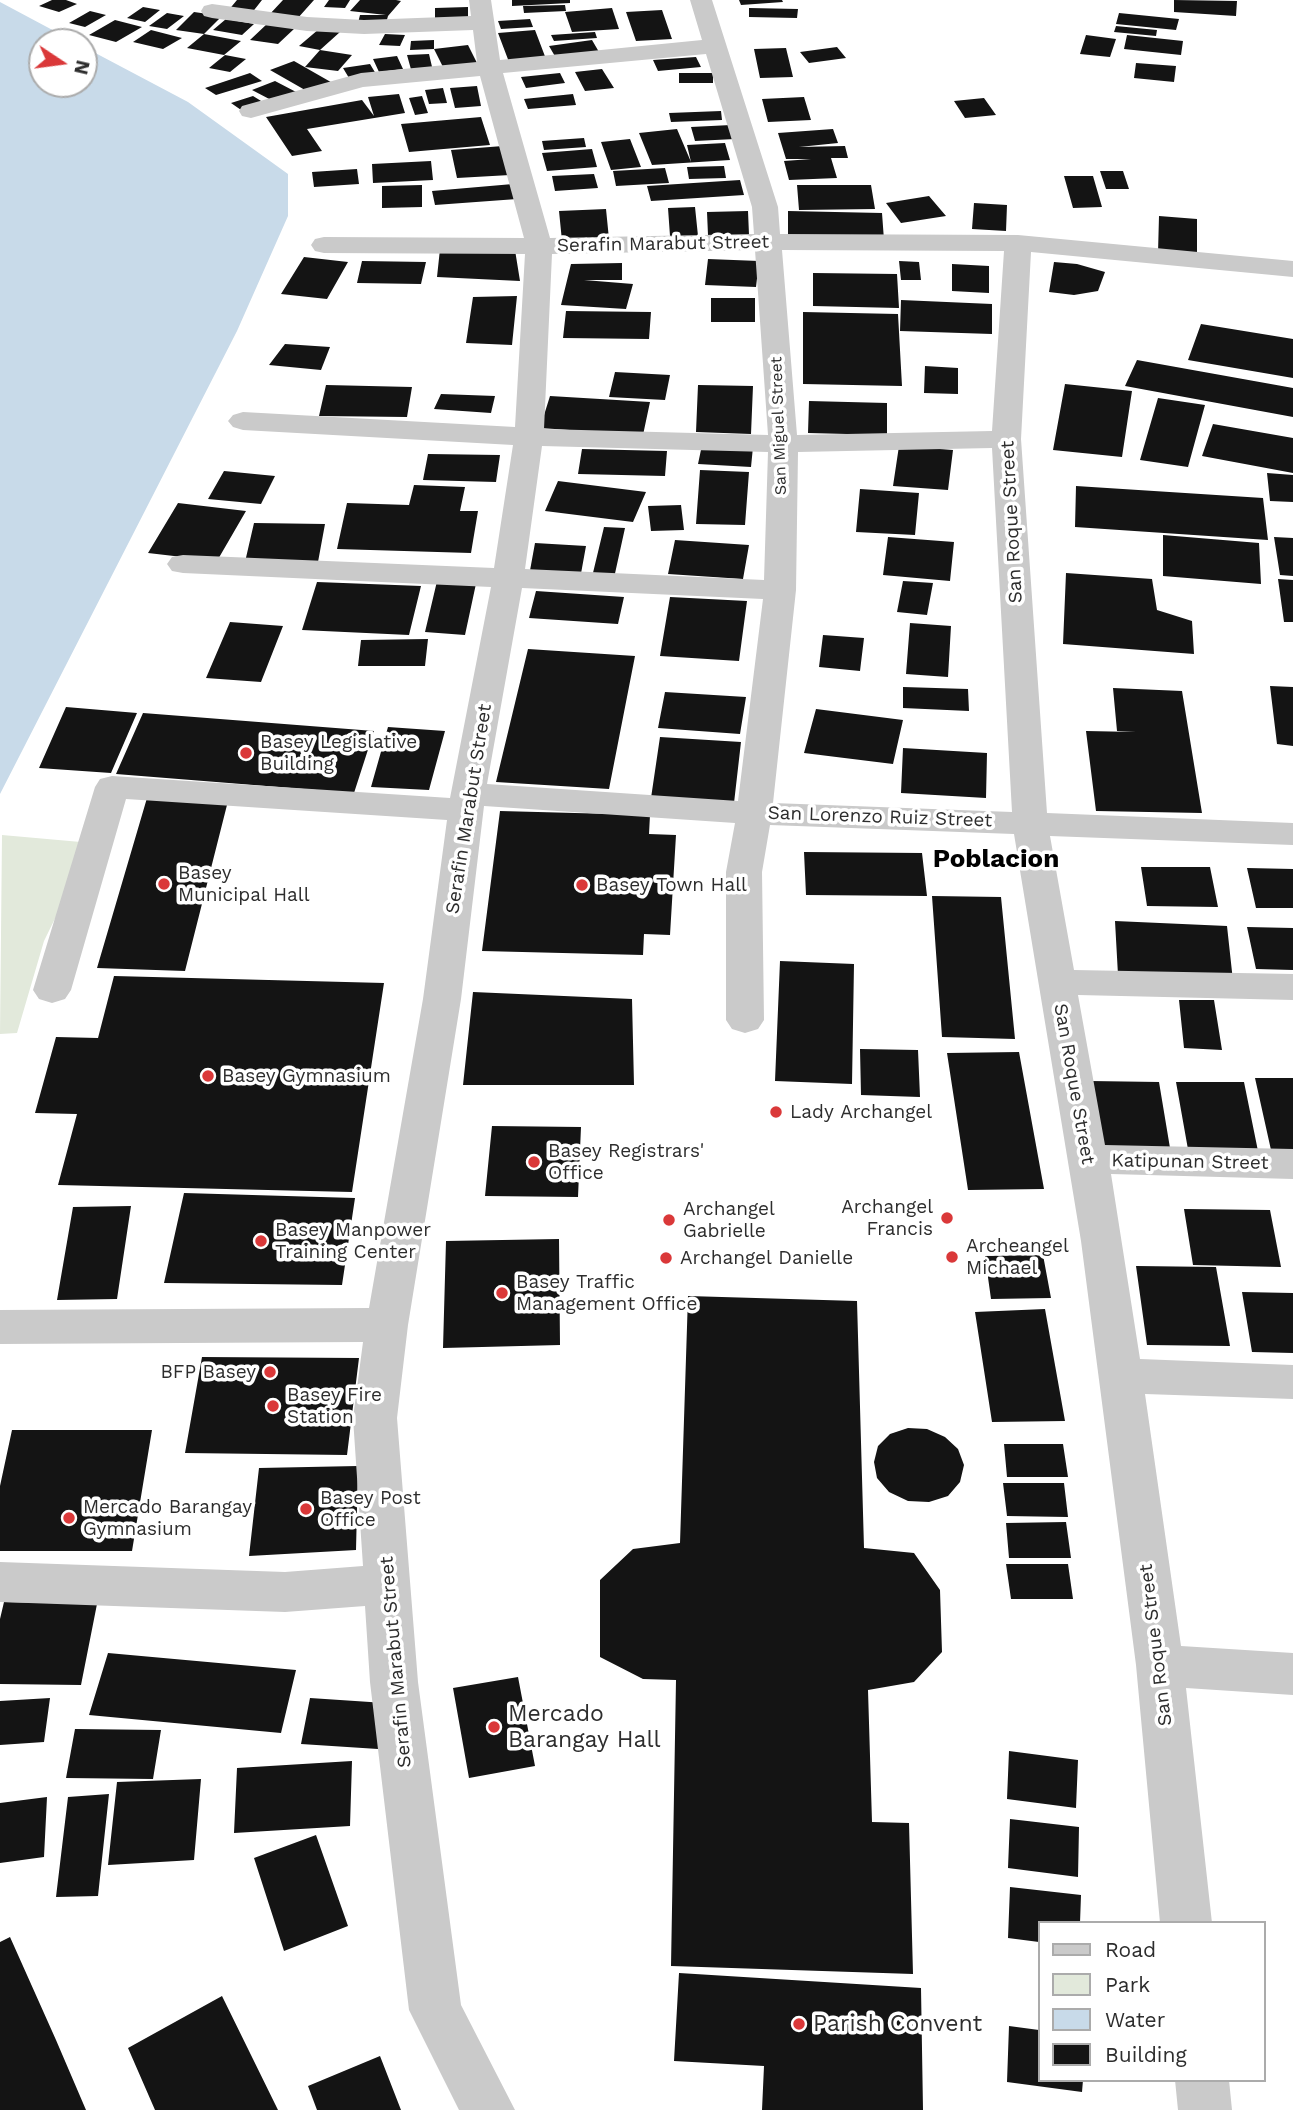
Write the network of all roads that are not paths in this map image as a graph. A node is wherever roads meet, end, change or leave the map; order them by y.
1 (701, 0) edge
2 (212, 11) dead end
3 (481, 12) edge
4 (715, 46) junction
5 (489, 66) junction
6 (251, 110) dead end
7 (769, 242) junction
8 (1018, 243) junction
9 (324, 245) dead end
10 (539, 246) junction
11 (1293, 269) edge
12 (243, 421) dead end
13 (529, 437) junction
14 (1006, 439) junction
15 (783, 444) junction
16 (183, 564) dead end
17 (508, 579) junction
18 (780, 590) junction
19 (466, 802) junction
20 (754, 813) junction
21 (1030, 823) junction
22 (1293, 834) edge
23 (1056, 982) junction
24 (1293, 987) edge
25 (52, 990) dead end
26 (745, 1020) dead end
27 (1087, 1159) junction
28 (1293, 1164) edge
29 (387, 1325) junction
30 (0, 1327) edge
31 (1121, 1376) junction
32 (1293, 1382) edge
33 (0, 1582) edge
34 (388, 1584) junction
35 (1160, 1665) junction
36 (1293, 1674) edge
37 (1186, 1921) edge
38 (1202, 2082) edge
39 (488, 2110) edge
40 (1205, 2110) edge

1 - 4 street, San Miguel Street
2 - 3 street
3 - 5 street
4 - 5 street
4 - 7 street, San Miguel Street
5 - 6 street
5 - 10 street
7 - 8 street, Serafin Marabut Street
7 - 10 street, Serafin Marabut Street
7 - 15 street, San Miguel Street
8 - 11 street, Serafin Marabut Street
8 - 14 street, San Roque Street
9 - 10 street
10 - 13 street, Serafin Marabut Street
12 - 13 street
13 - 15 street
13 - 17 street, Serafin Marabut Street
14 - 15 street
14 - 21 street, San Roque Street
15 - 18 street, San Miguel Street
16 - 17 street
17 - 18 street
17 - 19 street, Serafin Marabut Street
18 - 20 street, San Miguel Street
19 - 20 street, San Lorenzo Ruiz Street
19 - 25 street, San Lorenzo Ruiz Street
19 - 29 street, Serafin Marabut Street
20 - 21 street, San Lorenzo Ruiz Street
20 - 26 street, San Miguel Street
21 - 22 street, San Lorenzo Ruiz Street
21 - 23 street, San Roque Street
23 - 24 street
23 - 27 street, San Roque Street
27 - 28 street, Katipunan Street
27 - 31 street, San Roque Street
29 - 30 street
29 - 34 street, Serafin Marabut Street
31 - 32 street
31 - 35 street, San Roque Street
33 - 34 street
34 - 39 street, Serafin Marabut Street
35 - 36 street
35 - 37 street, San Roque Street
38 - 40 street

